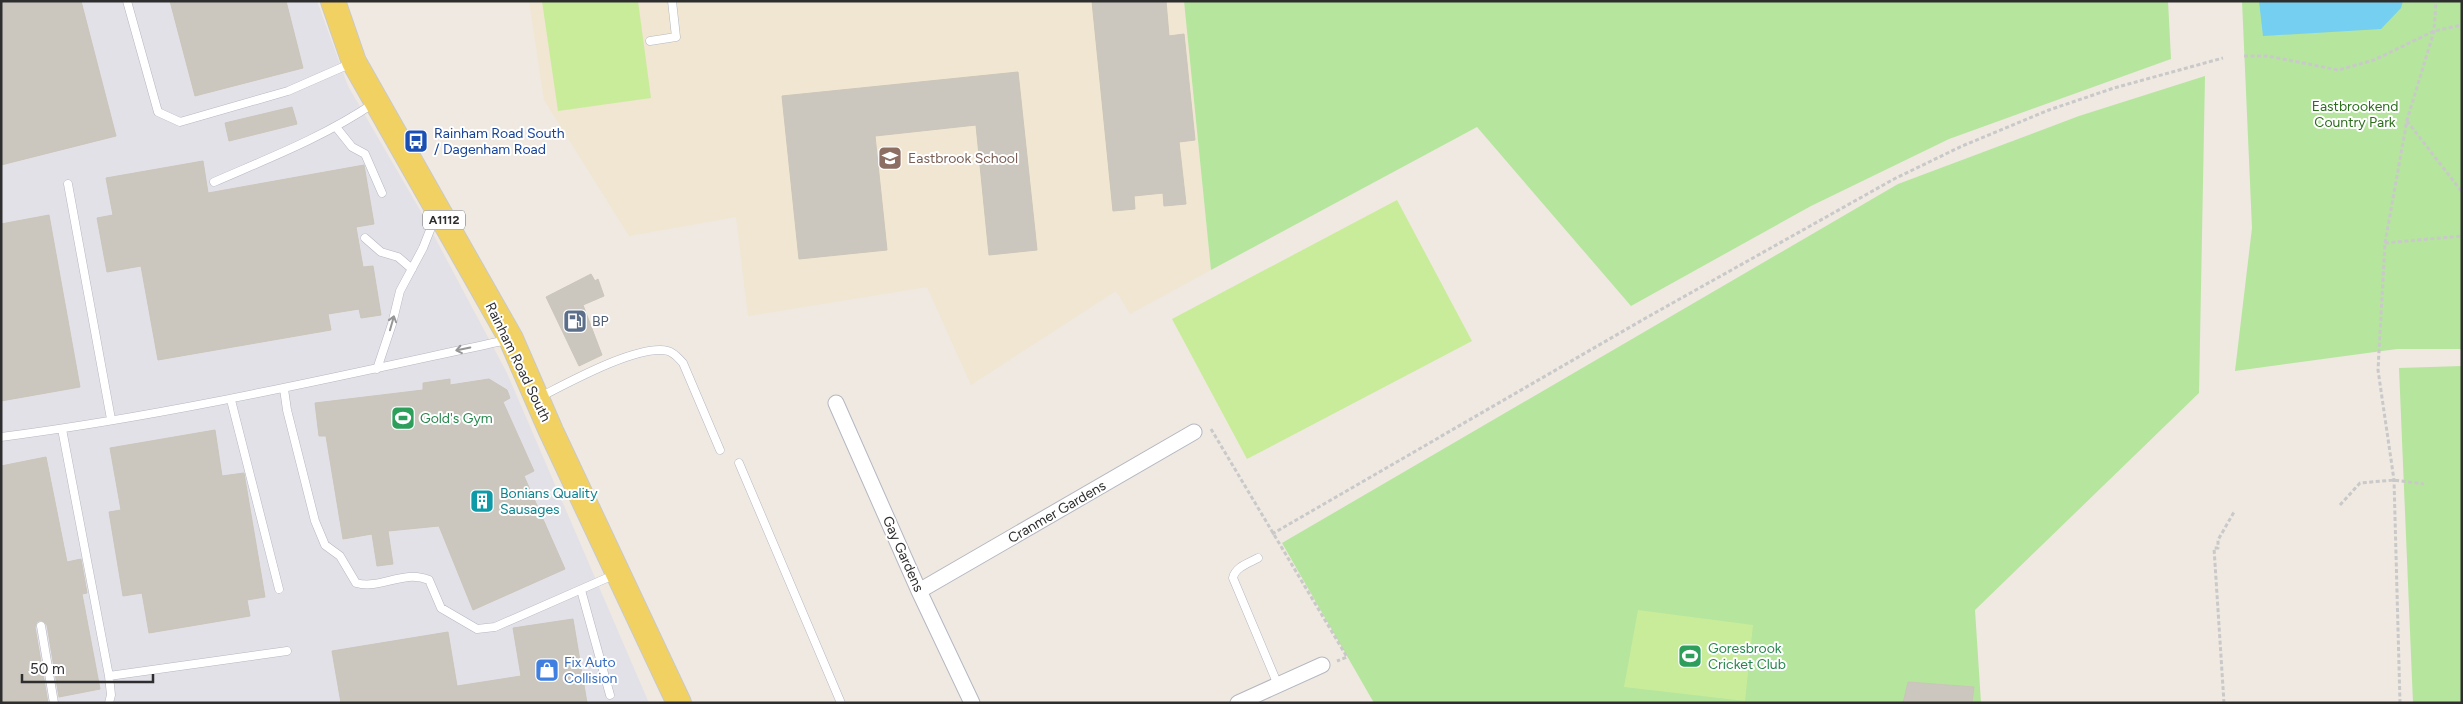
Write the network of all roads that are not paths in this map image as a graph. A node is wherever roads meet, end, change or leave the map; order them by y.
1 (127, 1) edge
2 (333, 1) edge
3 (672, 1) edge
4 (650, 41) dead end
5 (354, 62) junction
6 (378, 101) junction
7 (336, 127) junction
8 (214, 182) dead end
9 (68, 184) dead end
10 (382, 193) dead end
11 (438, 209) junction
12 (365, 238) dead end
13 (412, 269) junction
14 (510, 339) junction
15 (377, 369) junction
16 (284, 389) junction
17 (536, 399) junction
18 (231, 400) junction
19 (836, 403) dead end
20 (111, 419) junction
21 (62, 429) junction
22 (1194, 432) road end
23 (1, 437) edge
24 (720, 450) dead end
25 (739, 463) dead end
26 (1258, 558) dead end
27 (617, 574) junction
28 (279, 589) dead end
29 (582, 590) junction
30 (919, 591) junction
31 (41, 626) dead end
32 (287, 651) dead end
33 (1322, 666) road end
34 (109, 676) junction
35 (1278, 685) junction
36 (610, 695) dead end
37 (54, 703) edge
38 (109, 703) edge
39 (679, 703) edge
40 (840, 703) edge
41 (972, 703) edge
42 (1238, 703) edge

1 - 5 lane
2 - 5 main road, Rainham Road South / A1112
3 - 4 lane
5 - 6 main road, Rainham Road South / A1112
6 - 7 lane
6 - 11 main road, Rainham Road South / A1112
7 - 8 lane
7 - 10 lane
9 - 20 lane
11 - 13 lane
11 - 14 main road, Rainham Road South / A1112
12 - 13 lane
15 -> 13 lane
14 -> 15 lane
14 - 17 main road, Rainham Road South / A1112
15 - 16 lane
16 - 18 lane
16 - 29 lane
17 - 24 lane
17 - 27 main road, Rainham Road South / A1112
18 - 20 lane
18 - 28 lane
19 - 30 street, Gay Gardens
20 - 21 lane
21 - 23 lane
21 - 34 lane
22 - 30 street, Cranmer Gardens
25 - 40 lane
26 - 35 lane
27 - 29 lane
27 - 39 main road, Rainham Road South / A1112
29 - 36 lane
30 - 41 street, Gay Gardens
31 - 37 lane
32 - 34 lane
33 - 35 street
34 - 38 lane
35 - 42 street

